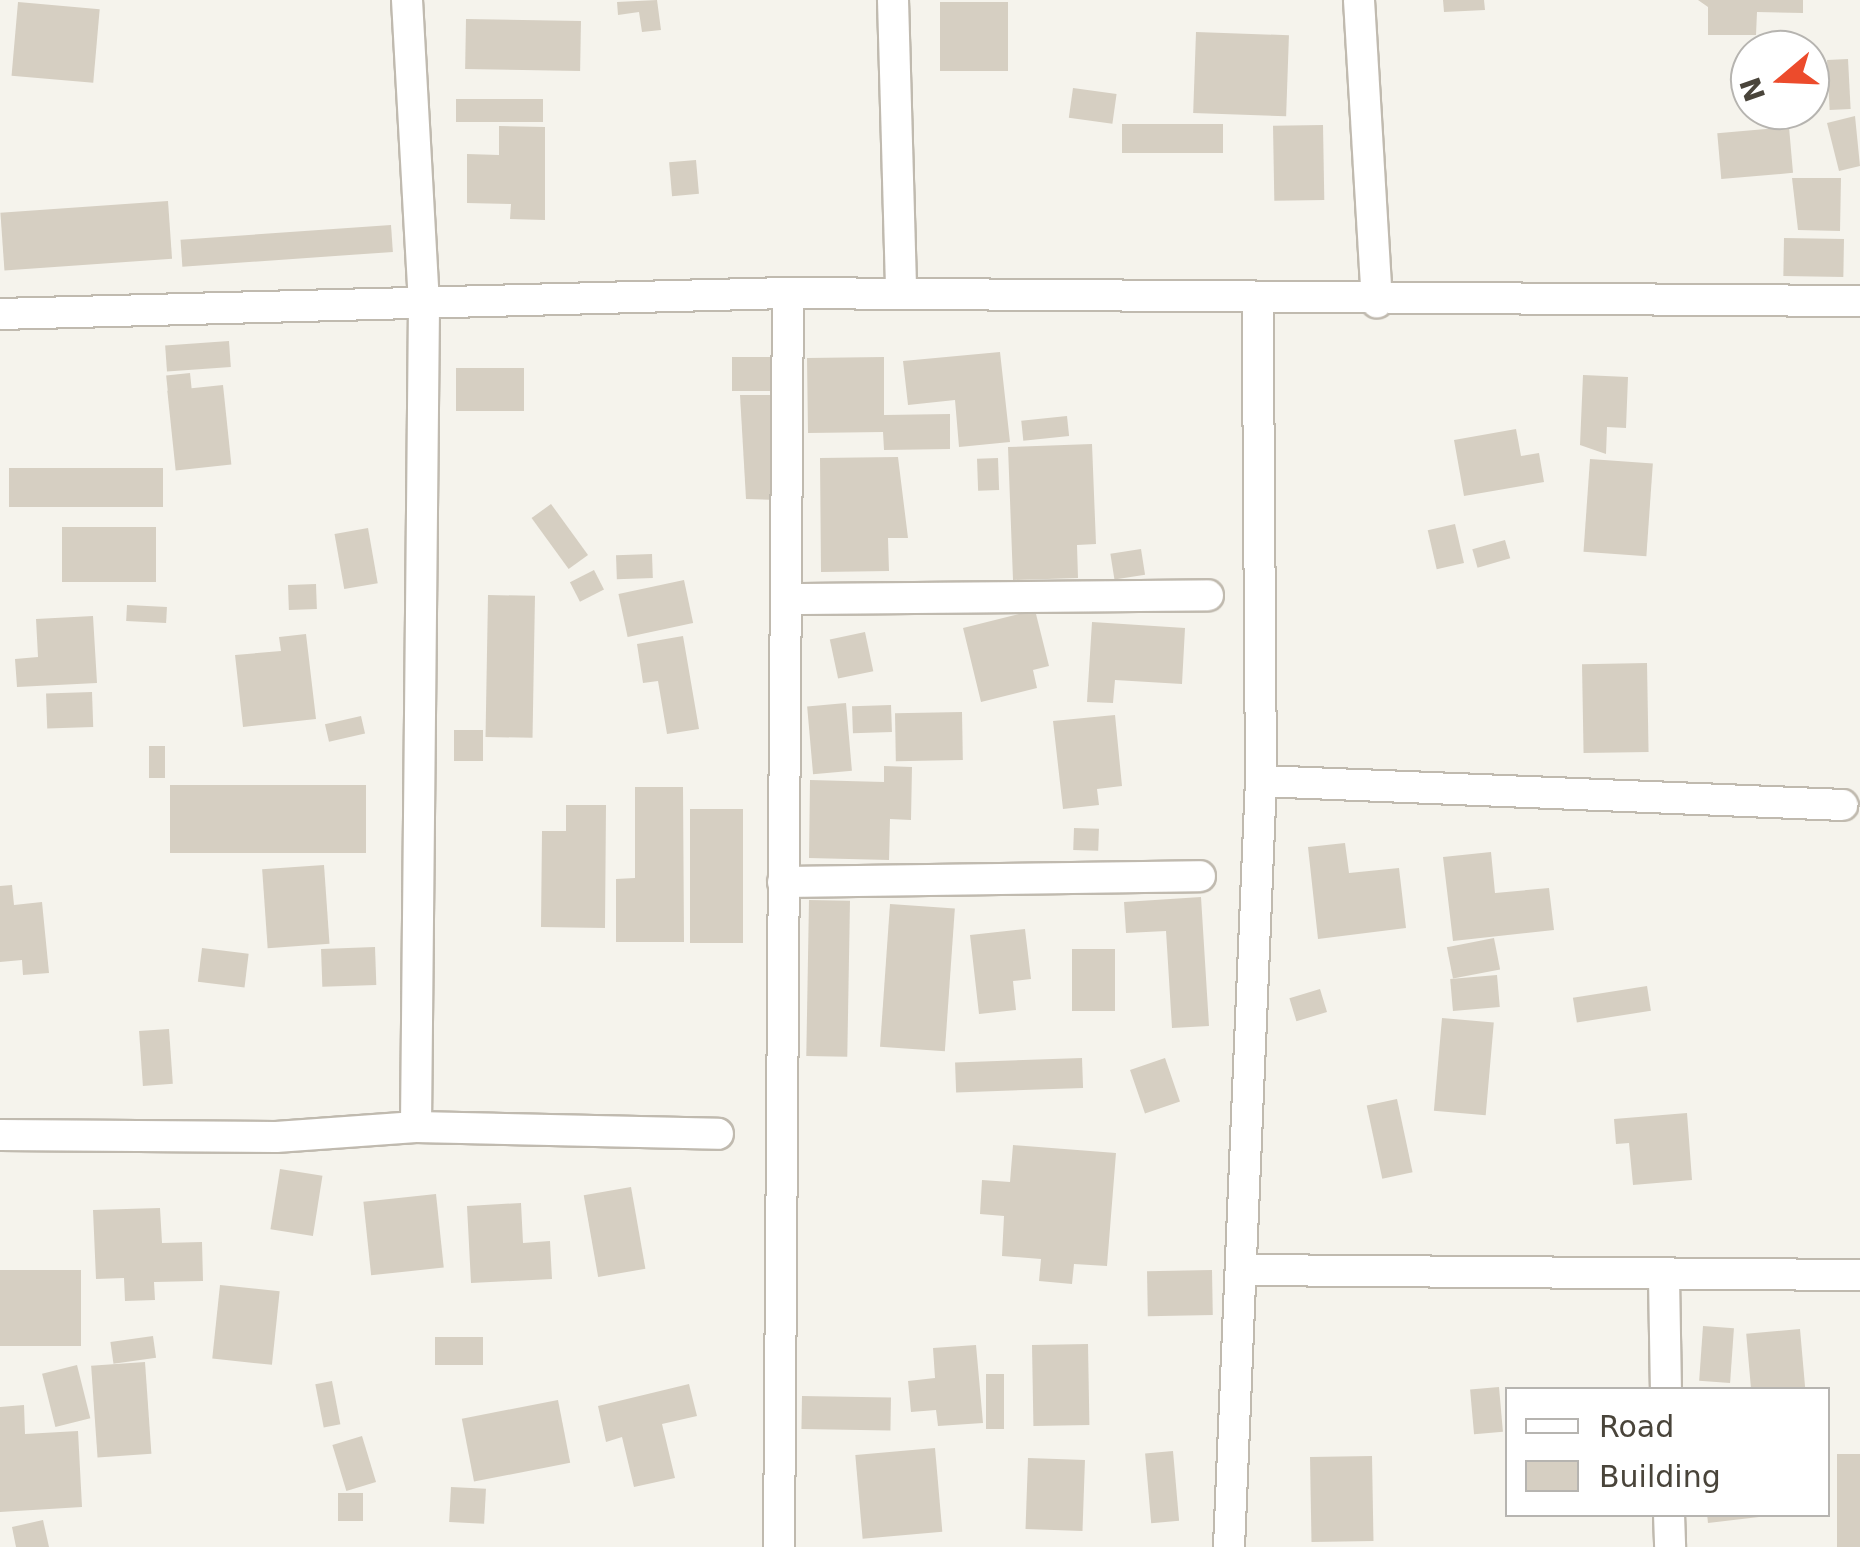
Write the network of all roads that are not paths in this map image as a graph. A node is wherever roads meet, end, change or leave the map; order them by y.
1 (407, 0) edge
2 (893, 0) edge
3 (1360, 0) edge
4 (788, 293) junction
5 (901, 293) junction
6 (1258, 298) junction
7 (1860, 301) edge
8 (1377, 302) junction
9 (424, 306) junction
10 (0, 314) edge
11 (1208, 595) dead end
12 (789, 599) junction
13 (1261, 781) junction
14 (1843, 805) dead end
15 (1200, 876) dead end
16 (783, 882) junction
17 (416, 1127) junction
18 (718, 1134) dead end
19 (0, 1136) edge
20 (1247, 1270) junction
21 (1860, 1275) edge
22 (1664, 1278) junction
23 (1666, 1387) edge
24 (1669, 1517) edge
25 (779, 1547) edge
26 (1230, 1547) edge
27 (1670, 1547) edge

1 - 9 street
2 - 5 street
3 - 8 street
4 - 5 street
4 - 9 street
4 - 12 street
5 - 6 street
6 - 8 street
6 - 13 street
7 - 8 street
9 - 10 street
9 - 17 street
11 - 12 street
12 - 16 street
13 - 14 street
13 - 20 street
15 - 16 street
16 - 25 street
17 - 18 street
17 - 19 street
20 - 22 street
20 - 26 street
21 - 22 street
22 - 23 street
24 - 27 street

